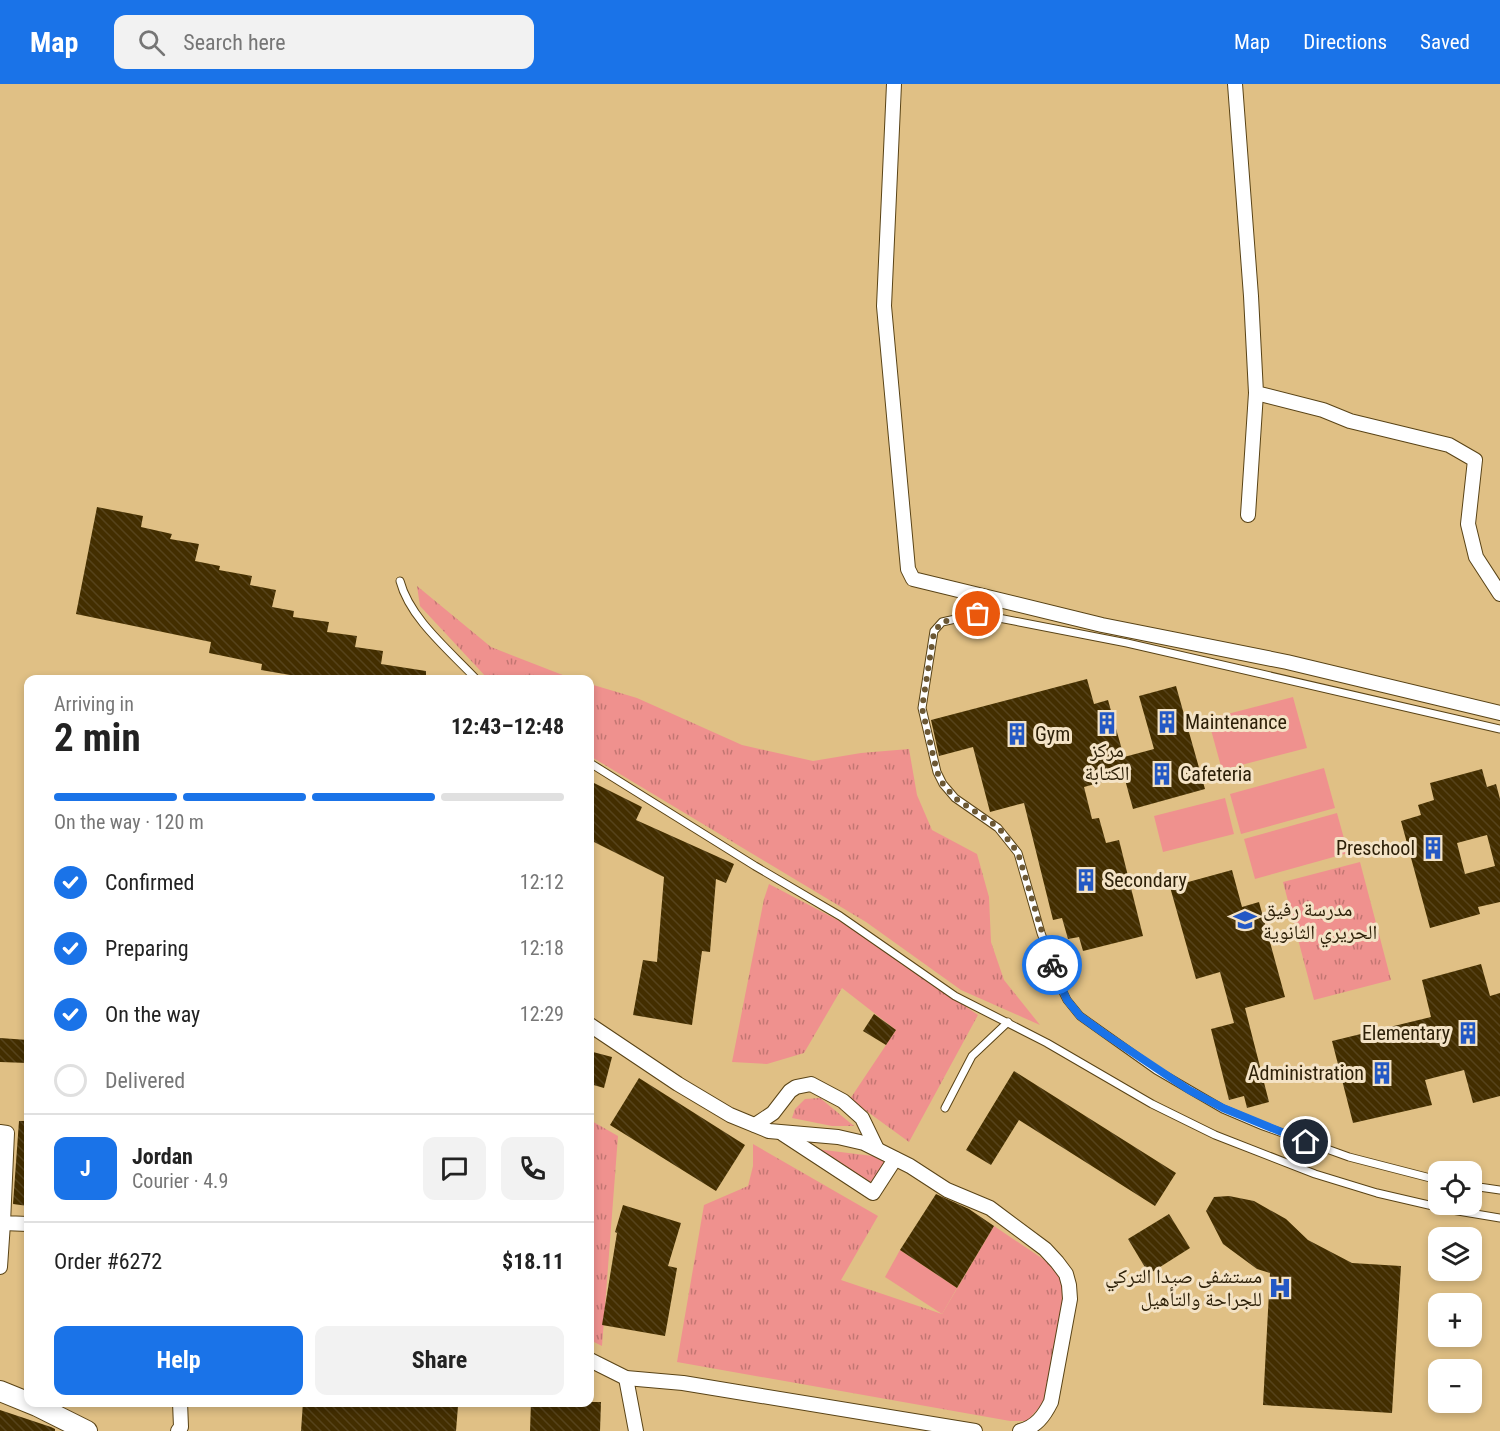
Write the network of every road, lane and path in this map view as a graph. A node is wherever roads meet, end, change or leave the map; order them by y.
1 (894, 84) edge
2 (1234, 84) edge
3 (1256, 393) junction
4 (1248, 515) dead end
5 (400, 580) dead end
6 (1500, 594) edge
7 (472, 675) edge
8 (1500, 713) edge
9 (1500, 729) edge
10 (594, 765) edge
11 (1008, 1022) junction
12 (594, 1027) edge
13 (945, 1108) dead end
14 (754, 1125) junction
15 (0, 1132) edge
16 (781, 1132) junction
17 (876, 1147) junction
18 (895, 1159) junction
19 (1428, 1177) edge
20 (1482, 1187) edge
21 (1500, 1190) edge
22 (1500, 1218) edge
23 (3, 1223) junction
24 (24, 1224) edge
25 (0, 1268) edge
26 (594, 1362) edge
27 (626, 1378) junction
28 (0, 1391) edge
29 (24, 1401) edge
30 (39, 1407) edge
31 (180, 1407) edge
32 (87, 1431) edge
33 (178, 1431) edge
34 (636, 1431) edge
35 (975, 1431) edge
36 (1020, 1431) edge

1 - 8 street
2 - 3 street
3 - 4 street
3 - 6 street
5 - 7 lane
9 - 19 lane
10 - 11 lane
11 - 13 lane
11 - 22 lane
12 - 14 street
14 - 16 street
14 - 17 street
15 - 23 street
16 - 17 street
16 - 18 street
17 - 18 street
18 - 36 street
20 - 21 lane
23 - 24 street
23 - 25 street
26 - 27 street
27 - 34 street
27 - 35 street
28 - 29 street
30 - 32 street
31 - 33 street

